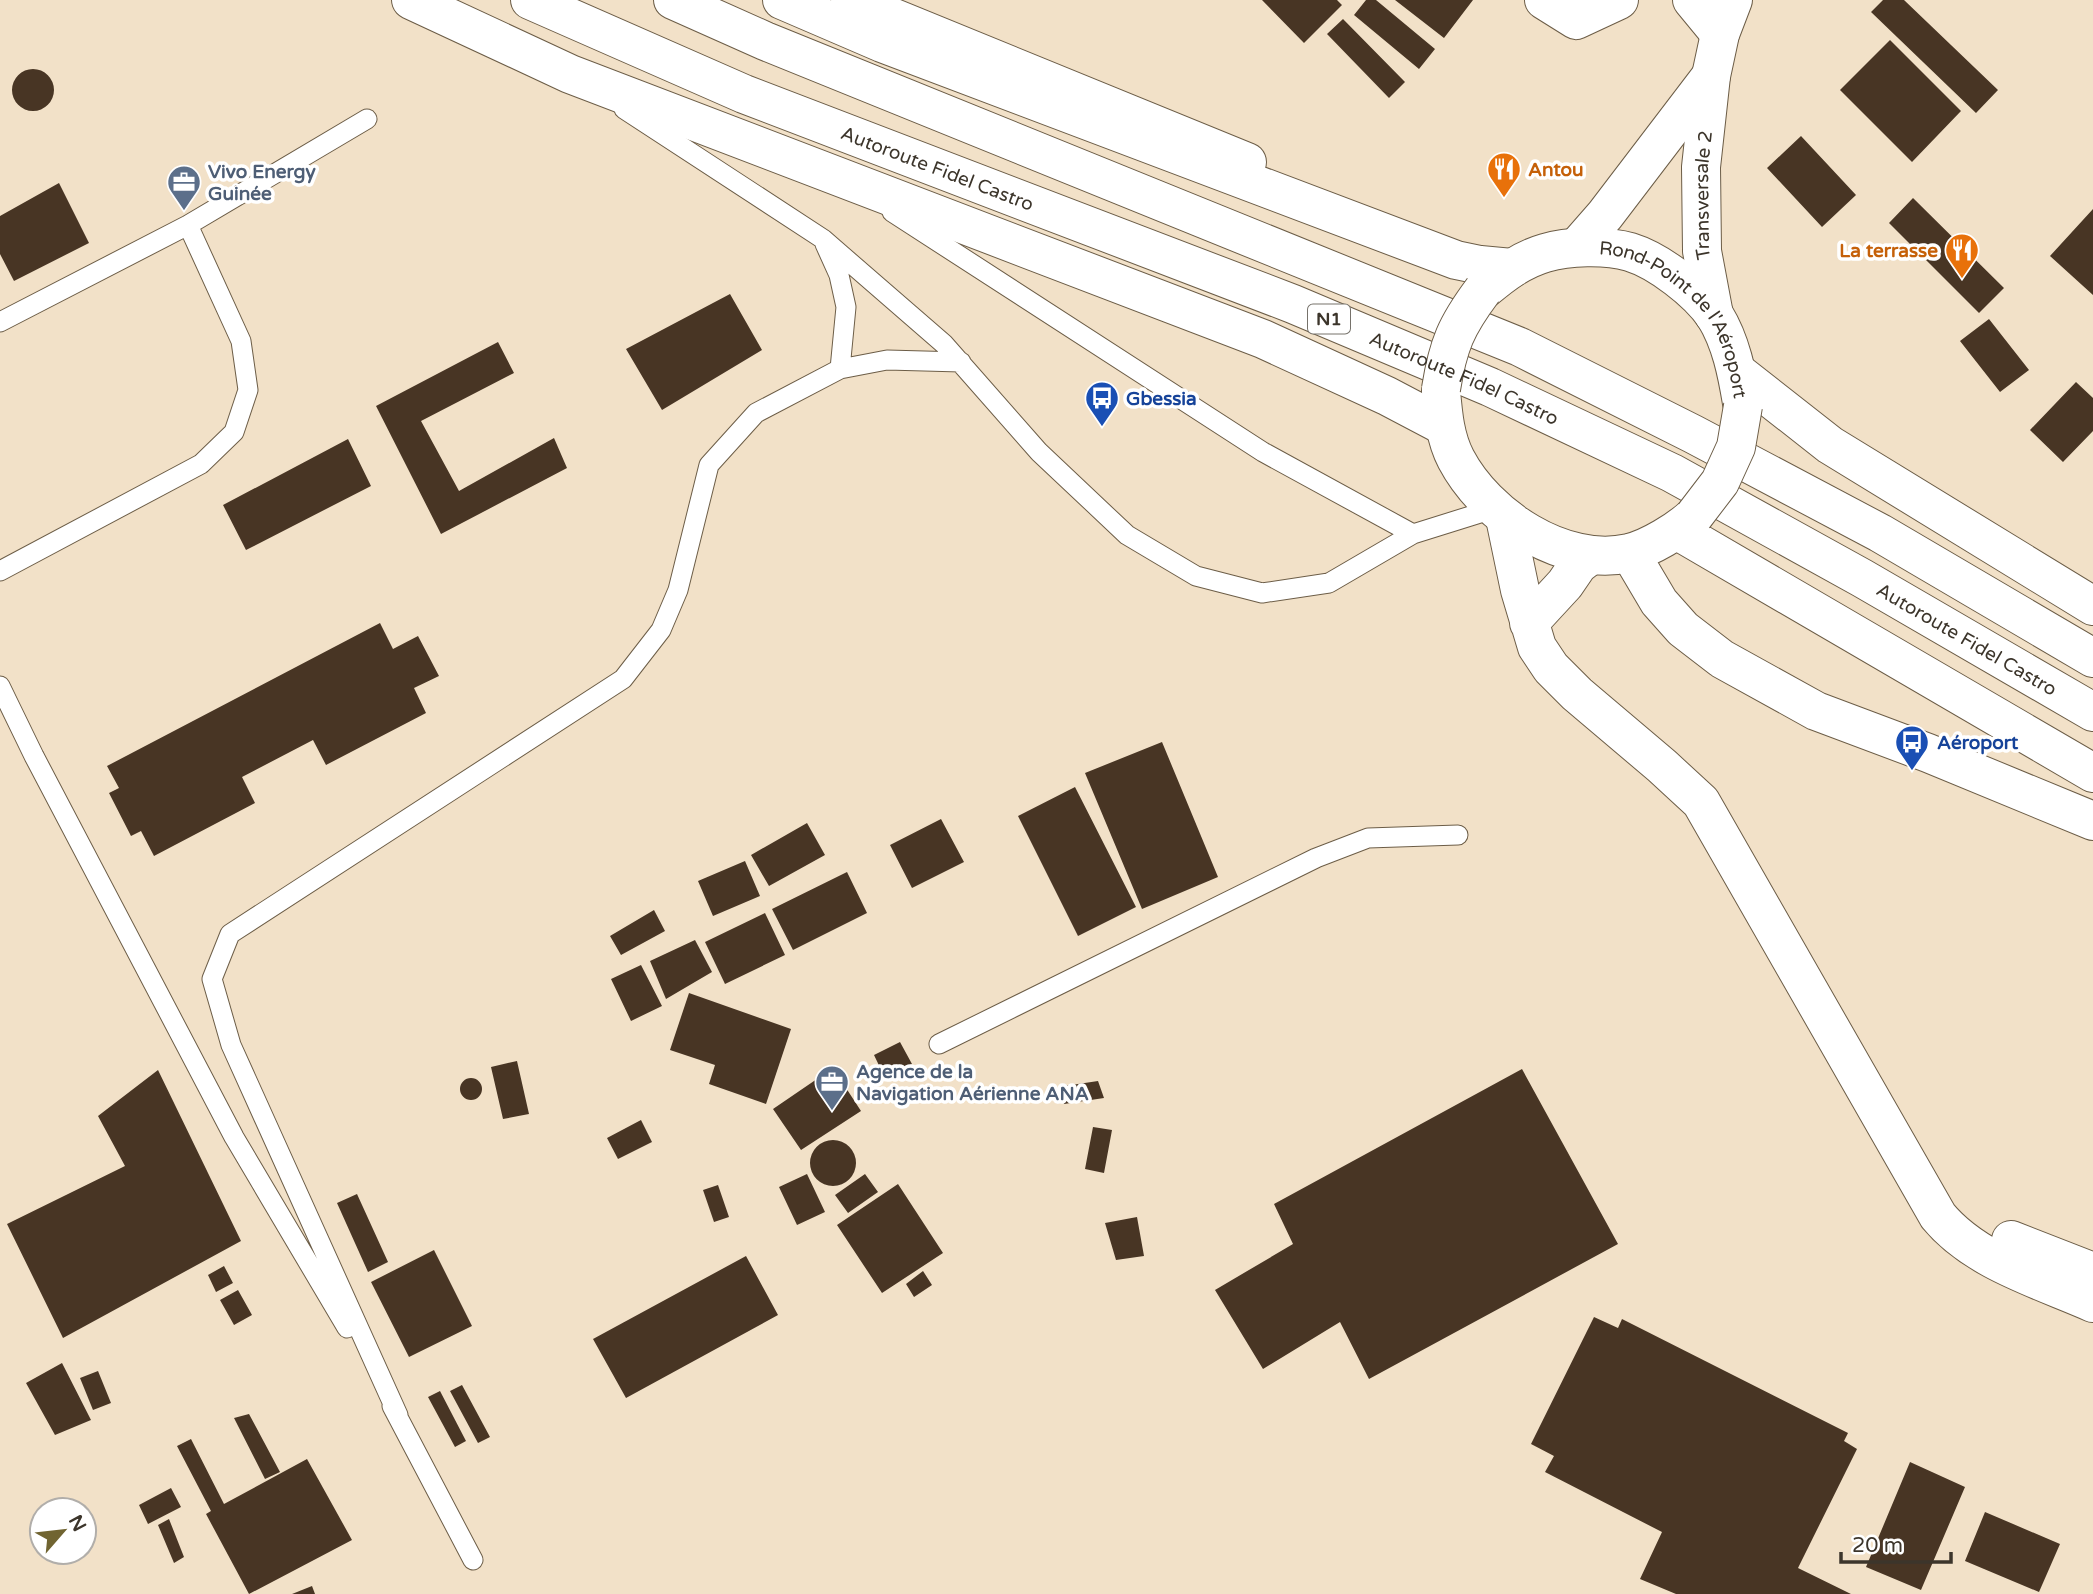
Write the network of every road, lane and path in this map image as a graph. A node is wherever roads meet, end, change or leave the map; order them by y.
1 (411, 0) edge
2 (530, 0) edge
3 (673, 0) edge
4 (782, 0) edge
5 (850, 0) edge
6 (1544, 0) edge
7 (1619, 0) edge
8 (1692, 0) edge
9 (1727, 17) edge
10 (570, 75) junction
11 (1711, 76) junction
12 (367, 119) dead end
13 (838, 178) junction
14 (188, 225) junction
15 (823, 239) junction
16 (1577, 247) junction
17 (1499, 275) junction
18 (1714, 315) junction
19 (0, 321) edge
20 (961, 362) junction
21 (840, 369) junction
22 (1740, 389) junction
23 (1443, 408) junction
24 (1499, 513) junction
25 (1686, 523) junction
26 (1413, 534) junction
27 (1630, 553) junction
28 (1591, 555) junction
29 (0, 571) edge
30 (2093, 606) edge
31 (1529, 623) junction
32 (2093, 659) edge
33 (0, 686) edge
34 (2093, 712) edge
35 (2093, 773) edge
36 (2093, 821) edge
37 (1458, 835) dead end
38 (939, 1044) dead end
39 (1913, 1171) junction
40 (2093, 1272) edge
41 (2093, 1303) edge
42 (398, 1415) junction
43 (473, 1560) dead end

1 - 10 main road
2 - 34 main road, Autoroute Fidel Castro / N1
3 - 32 main road, N1
4 - 17 main road
5 - 17 main road
6 - 7 main road
8 - 9 main road
9 - 11 main road, Transversale 2
10 - 13 main road
10 - 15 lane
11 - 16 main road, Transversale 2
11 - 18 main road, Transversale 2
12 - 14 lane
13 - 23 main road
13 - 26 lane
14 - 19 lane
14 - 29 lane
15 - 20 lane
15 - 21 lane
16 - 17 main road, Rond-Point de l'Aéroport
16 - 18 main road, Rond-Point de l'Aéroport
17 - 23 main road, Rond-Point de l'Aéroport, bridge
18 - 22 main road, Rond-Point de l'Aéroport
20 - 21 lane
20 - 26 lane
21 - 42 lane
22 - 25 main road, Rond-Point de l'Aéroport, bridge
22 - 30 main road
23 - 24 main road, Rond-Point de l'Aéroport
24 - 26 lane
24 - 28 main road, Rond-Point de l'Aéroport
24 - 31 main road
25 - 27 main road, Rond-Point de l'Aéroport
25 - 35 main road
27 - 28 main road, Rond-Point de l'Aéroport
27 - 36 main road
28 - 31 main road
31 - 39 main road
33 - 42 lane
37 - 38 lane
39 - 40 main road
39 - 41 main road
42 - 43 lane

